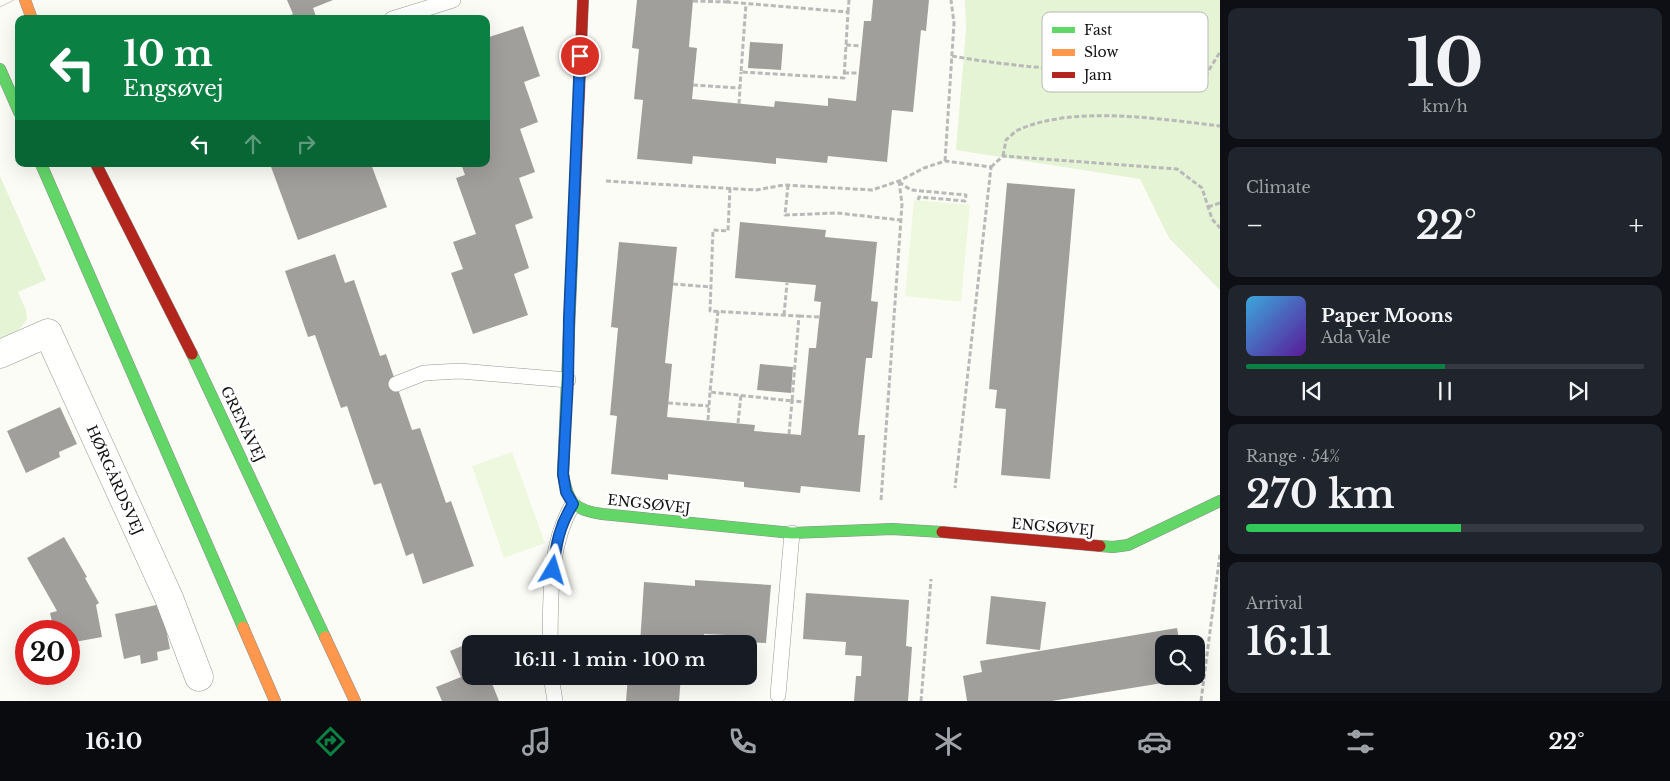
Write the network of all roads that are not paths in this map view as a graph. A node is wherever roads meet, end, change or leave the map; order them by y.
1 (25, 0) edge
2 (453, 0) edge
3 (583, 0) edge
4 (31, 15) edge
5 (405, 15) edge
6 (1, 71) edge
7 (15, 103) edge
8 (42, 167) edge
9 (98, 167) edge
10 (0, 354) edge
11 (568, 380) junction
12 (396, 384) dead end
13 (1220, 501) edge
14 (573, 504) junction
15 (792, 533) junction
16 (550, 635) edge
17 (199, 676) dead end
18 (552, 685) edge
19 (778, 695) dead end
20 (275, 701) edge
21 (355, 701) edge
22 (555, 701) edge

1 - 4 main road
2 - 5 lane
3 - 11 main road
6 - 7 main road
8 - 20 main road
9 - 21 main road, GRENÅVEJ
10 - 17 street, HØRGÅRDSVEJ
11 - 12 lane
11 - 14 main road
13 - 15 main road, ENGSØVEJ
14 - 15 main road, ENGSØVEJ
14 - 16 lane
15 - 19 lane
18 - 22 lane

